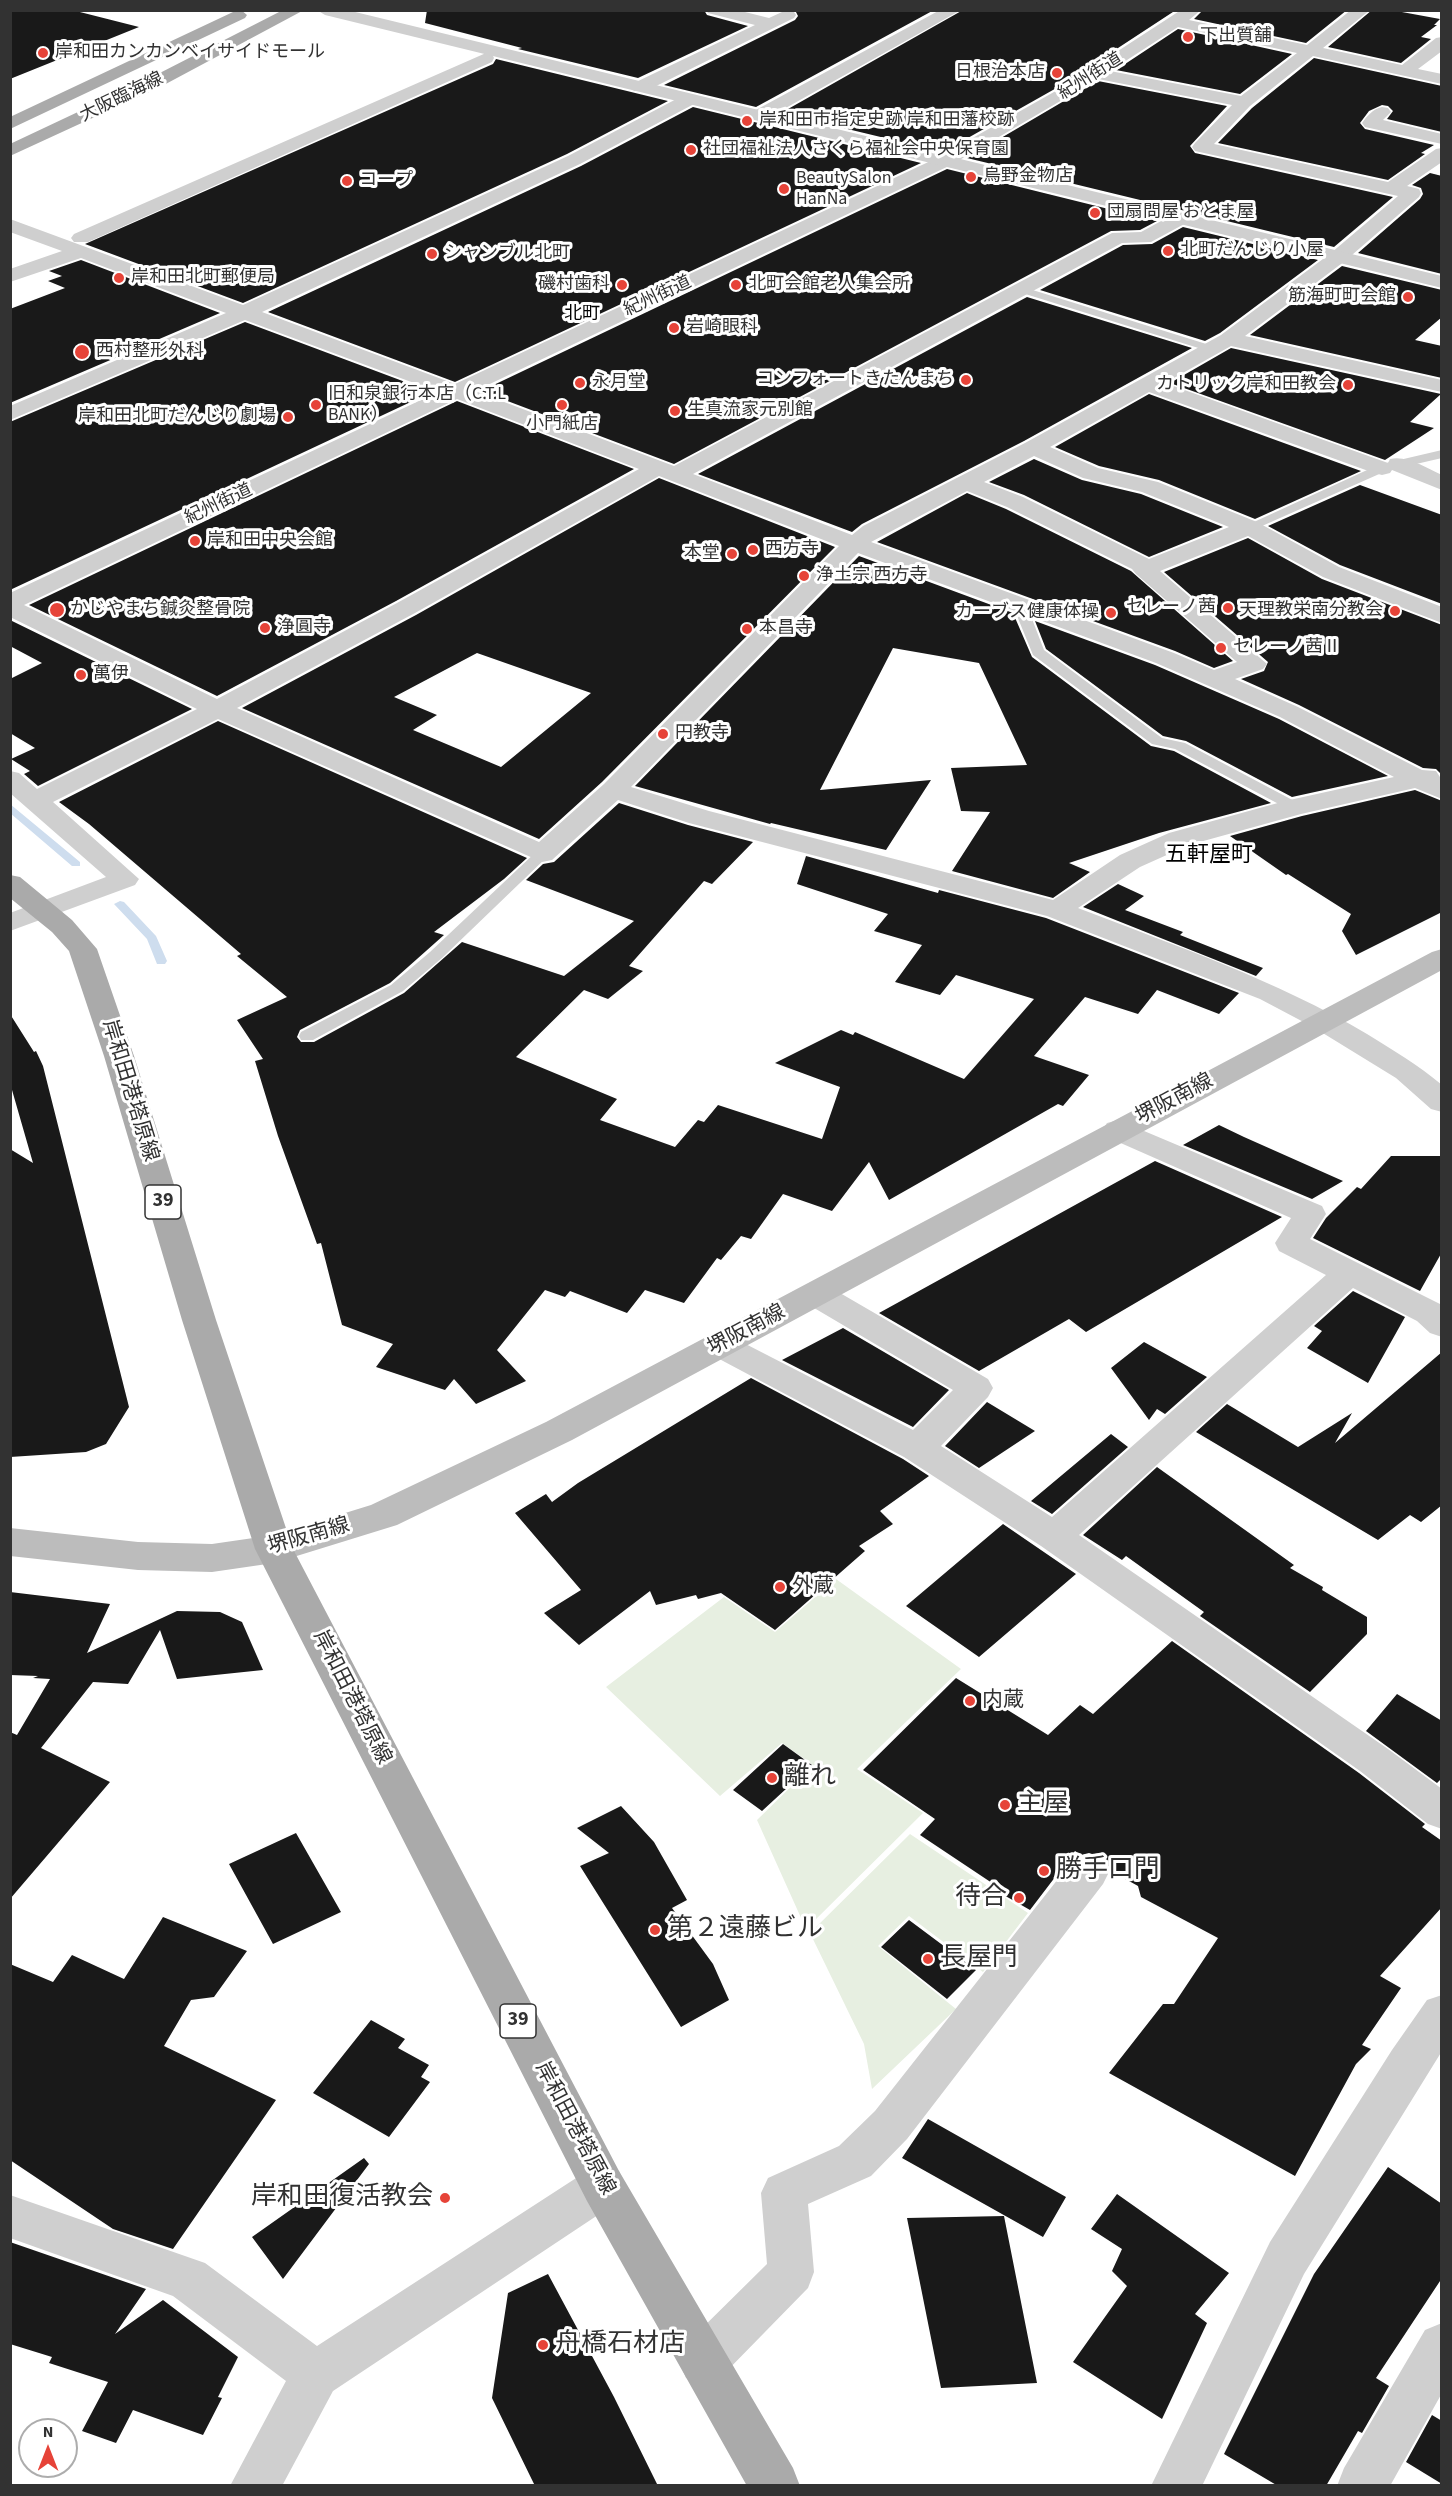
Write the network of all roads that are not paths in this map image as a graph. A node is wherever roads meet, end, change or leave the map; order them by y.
1 (248, 10) edge
2 (296, 10) edge
3 (326, 10) edge
4 (714, 10) edge
5 (953, 10) edge
6 (1193, 10) edge
7 (1362, 10) edge
8 (788, 15) dead end
9 (1176, 22) junction
10 (770, 24) junction
11 (1442, 42) edge
12 (1310, 51) junction
13 (486, 58) dead end
14 (1405, 71) junction
15 (1097, 74) junction
16 (1442, 79) edge
17 (640, 87) junction
18 (690, 99) junction
19 (1244, 102) junction
20 (1382, 112) dead end
21 (760, 116) junction
22 (10, 124) edge
23 (1442, 139) edge
24 (10, 152) edge
25 (1442, 153) edge
26 (945, 161) junction
27 (1415, 171) junction
28 (1442, 177) edge
29 (1392, 188) junction
30 (1181, 218) junction
31 (10, 225) edge
32 (81, 244) junction
33 (1338, 257) junction
34 (10, 276) edge
35 (1442, 282) edge
36 (1023, 290) junction
37 (245, 312) junction
38 (1220, 344) junction
39 (1148, 384) junction
40 (1442, 386) edge
41 (457, 392) junction
42 (10, 414) edge
43 (1033, 448) junction
44 (1442, 454) edge
45 (1390, 466) junction
46 (666, 471) junction
47 (967, 483) junction
48 (1442, 483) edge
49 (1249, 527) junction
50 (854, 544) junction
51 (1148, 567) junction
52 (10, 602) edge
53 (1020, 606) junction
54 (10, 607) edge
55 (1437, 611) edge
56 (1213, 679) junction
57 (217, 709) junction
58 (10, 779) edge
59 (1434, 781) edge
60 (613, 790) junction
61 (36, 800) junction
62 (1295, 807) junction
63 (542, 854) junction
64 (10, 883) edge
65 (43, 909) junction
66 (1058, 910) junction
67 (10, 922) edge
68 (1442, 958) edge
69 (1324, 1021) junction
70 (307, 1036) dead end
71 (1442, 1102) edge
72 (1119, 1130) junction
73 (1350, 1272) junction
74 (816, 1294) junction
75 (1438, 1310) edge
76 (720, 1345) junction
77 (917, 1448) junction
78 (1054, 1536) junction
79 (10, 1542) edge
80 (274, 1549) junction
81 (1442, 1812) edge
82 (1088, 1872) dead end
83 (1442, 2014) edge
84 (603, 2186) junction
85 (10, 2216) edge
86 (1442, 2346) edge
87 (703, 2361) junction
88 (316, 2374) junction
89 (255, 2486) edge
90 (775, 2486) edge
91 (1176, 2486) edge
92 (1362, 2486) edge

1 - 22 main road, 大阪臨海線
2 - 24 main road, 大阪臨海線
3 - 17 street
4 - 10 street
5 - 21 street
6 - 9 street, 紀州街道
7 - 12 street
8 - 10 street
9 - 12 street
9 - 15 street, 紀州街道
10 - 17 street
11 - 14 street
12 - 14 street
12 - 19 street
13 - 32 street
14 - 16 street
15 - 19 street
15 - 26 street, 紀州街道
17 - 18 street
18 - 21 street
18 - 37 street
19 - 29 street
20 - 23 street
21 - 26 street
25 - 27 street
26 - 30 street
26 - 41 street, 紀州街道
27 - 28 street
27 - 29 street
29 - 33 street
30 - 33 street
30 - 36 street
31 - 32 street
32 - 34 street
32 - 37 street
33 - 35 street
33 - 38 street
36 - 38 lane
36 - 46 street
37 - 41 street
37 - 42 street
38 - 39 street
38 - 40 street
39 - 43 street
39 - 45 street
41 - 46 street
41 - 52 street, 紀州街道
43 - 47 street
43 - 49 street
44 - 45 lane
45 - 48 street
45 - 49 lane
46 - 50 street
46 - 57 street
47 - 50 street
47 - 51 street
49 - 51 street
49 - 55 street
50 - 53 street
50 - 60 street
51 - 56 street
53 - 56 street
53 - 62 lane
54 - 57 street
56 - 59 street
57 - 61 street
57 - 63 street
58 - 61 street
59 - 62 street
60 - 63 street
60 - 66 street
61 - 65 street
62 - 66 street
63 - 70 lane
64 - 65 main road, 岸和田港塔原線 / 39
65 - 67 street
65 - 80 main road, 岸和田港塔原線 / 39
66 - 69 street
68 - 69 main road, 堺阪南線
69 - 71 street
69 - 72 main road, 堺阪南線
72 - 73 street
72 - 74 main road, 堺阪南線
73 - 75 street
73 - 78 street
74 - 76 main road, 堺阪南線
74 - 77 street
76 - 77 street
76 - 80 main road, 堺阪南線
77 - 78 street
78 - 81 street
79 - 80 main road, 堺阪南線
80 - 84 main road, 岸和田港塔原線 / 39
82 - 87 street
83 - 91 street
84 - 87 main road, 岸和田港塔原線 / 39
84 - 88 street
85 - 88 street
86 - 92 street
87 - 90 main road, 岸和田港塔原線 / 39
88 - 89 street

